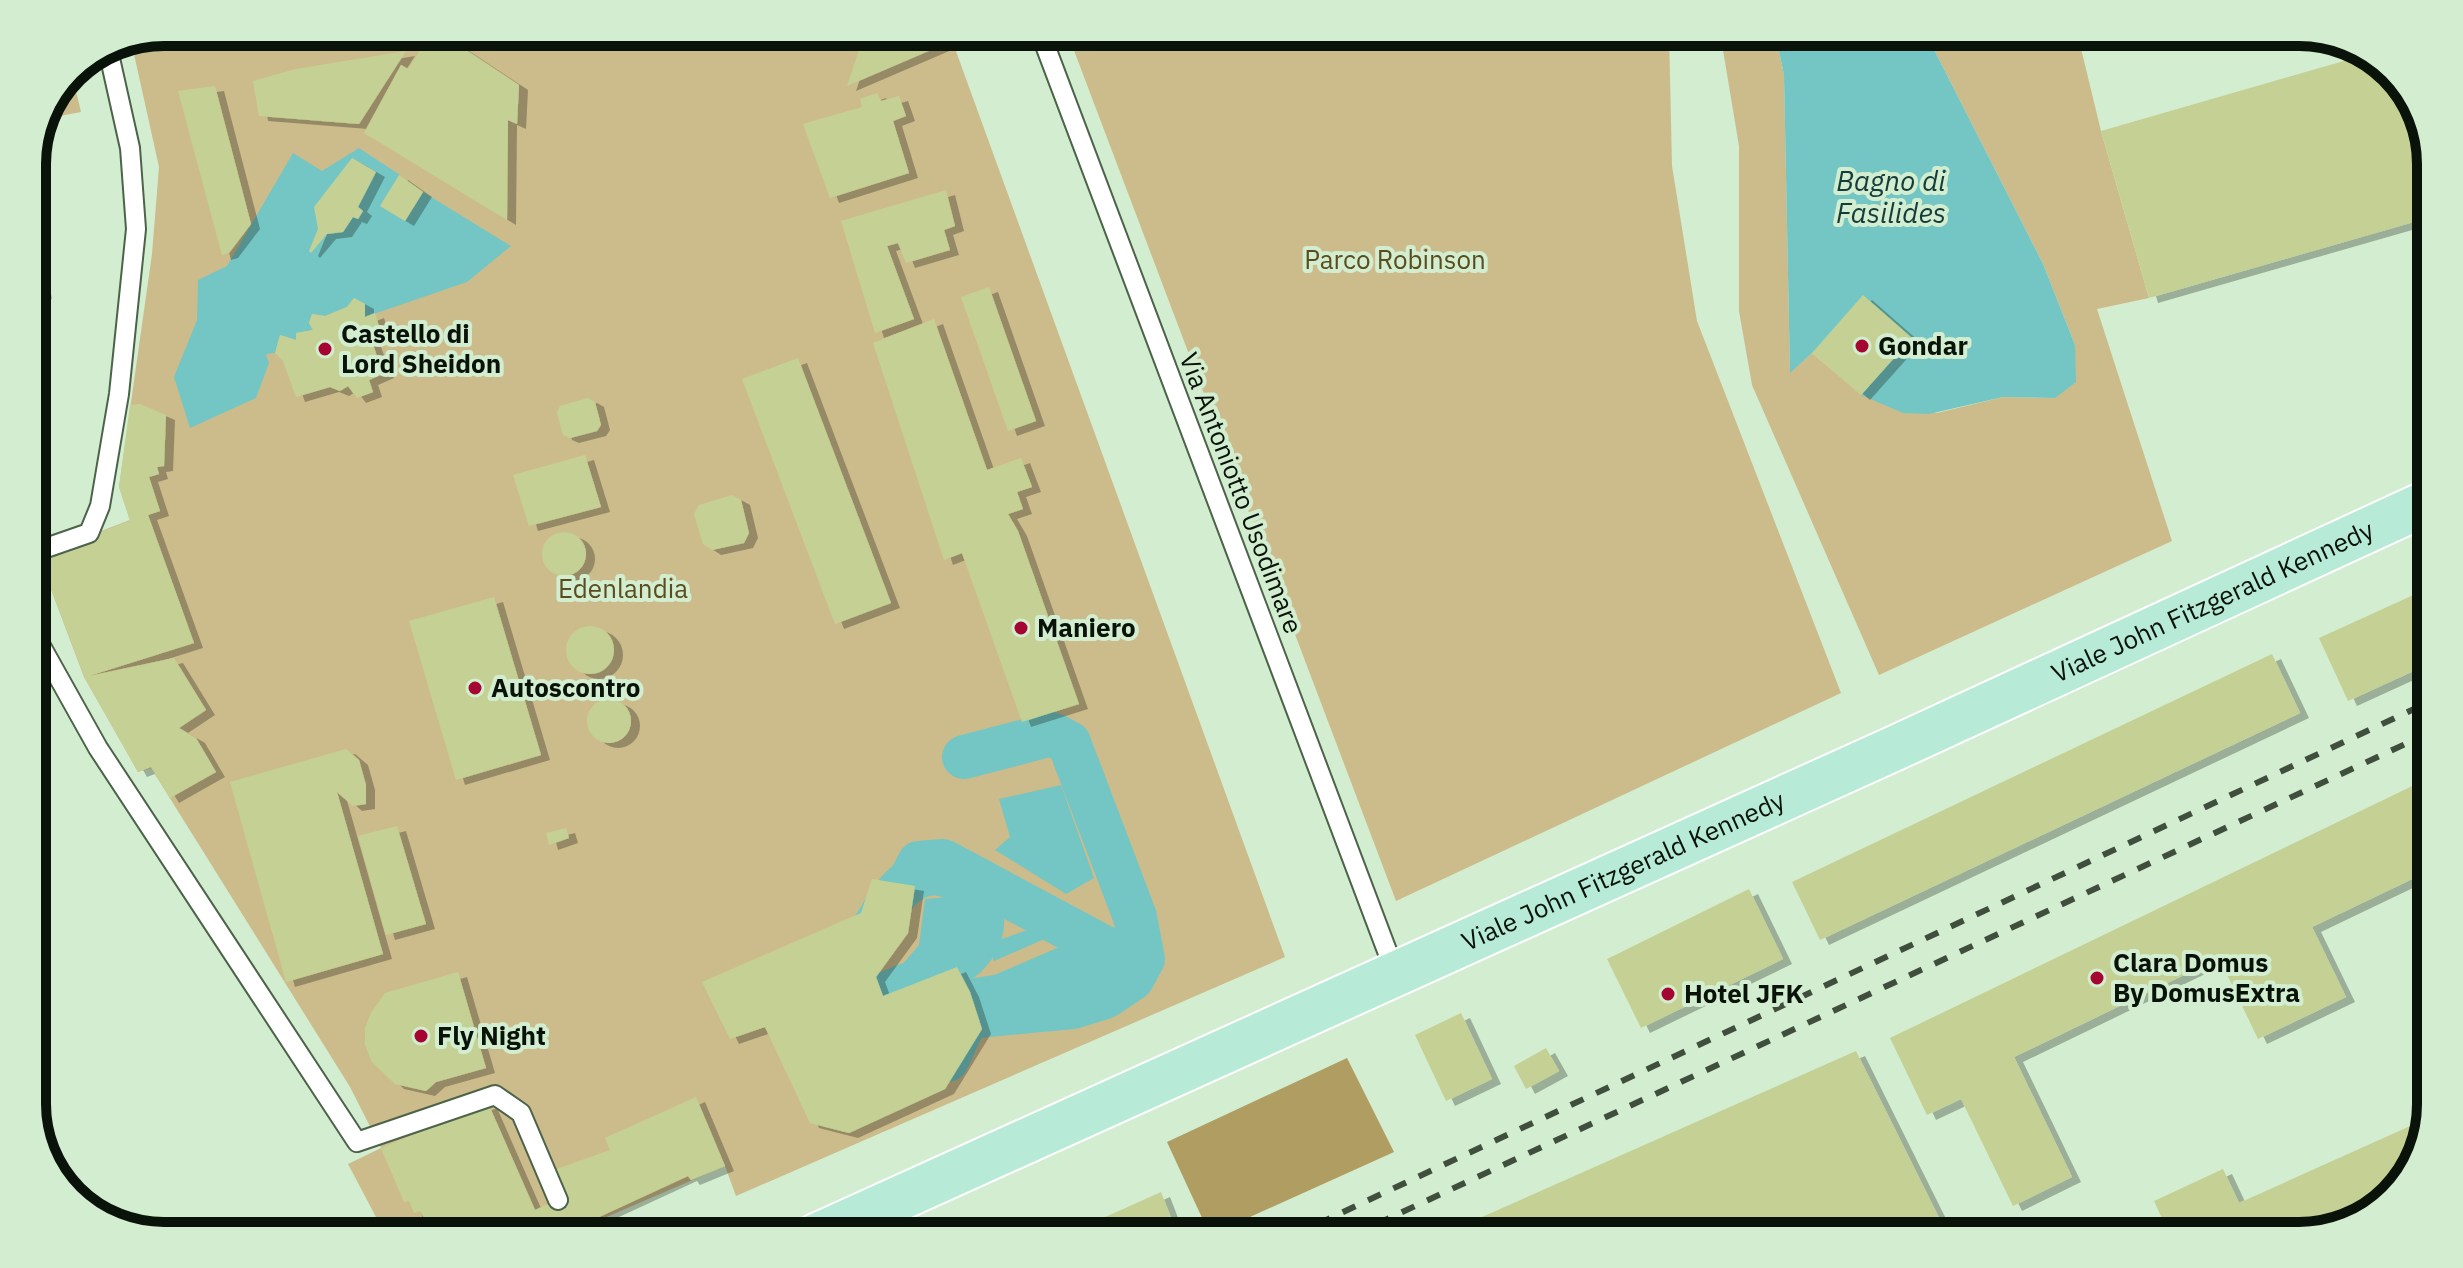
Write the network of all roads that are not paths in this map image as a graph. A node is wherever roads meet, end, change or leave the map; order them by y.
1 (1045, 46) edge
2 (110, 60) edge
3 (2417, 507) edge
4 (46, 548) edge
5 (46, 655) edge
6 (1395, 972) junction
7 (558, 1200) dead end
8 (847, 1222) edge

1 - 6 lane, Via Antoniotto Usodimare
2 - 4 lane
3 - 6 main road, Viale John Fitzgerald Kennedy
5 - 7 lane
6 - 8 main road, Viale John Fitzgerald Kennedy

